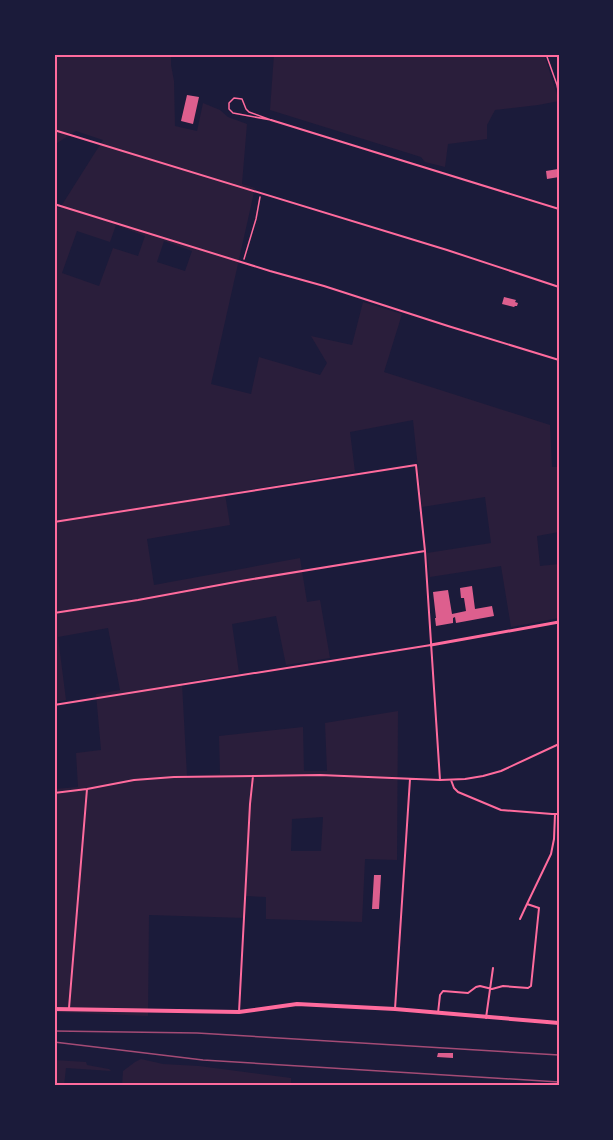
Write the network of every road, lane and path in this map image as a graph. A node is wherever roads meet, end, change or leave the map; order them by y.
1 (546, 54) edge
2 (559, 95) edge
3 (271, 120) junction
4 (54, 130) edge
5 (260, 194) junction
6 (54, 204) edge
7 (559, 209) edge
8 (243, 263) junction
9 (559, 287) edge
10 (559, 360) edge
11 (54, 522) edge
12 (425, 551) junction
13 (54, 613) edge
14 (559, 622) edge
15 (431, 645) junction
16 (54, 705) edge
17 (559, 744) edge
18 (253, 776) junction
19 (410, 779) junction
20 (440, 780) junction
21 (451, 780) junction
22 (87, 789) junction
23 (54, 793) edge
24 (557, 814) edge
25 (527, 904) junction
26 (520, 919) dead end
27 (493, 968) dead end
28 (490, 988) junction
29 (69, 1008) junction
30 (54, 1009) edge
31 (395, 1009) junction
32 (239, 1011) junction
33 (438, 1013) junction
34 (486, 1018) junction
35 (559, 1023) edge

1 - 2 path
3 - 3 lane
3 - 7 street
4 - 5 street
5 - 8 path
5 - 9 street
6 - 8 street
8 - 10 street
11 - 12 street
12 - 13 street
12 - 15 street
14 - 15 street
15 - 16 street
15 - 20 street
17 - 21 street
18 - 19 street
18 - 22 street
18 - 32 street
19 - 20 street
19 - 31 street
20 - 21 street
21 - 24 street
22 - 23 street
22 - 29 street
24 - 25 street
25 - 26 street
25 - 28 street
27 - 28 street
28 - 33 street
28 - 34 street
29 - 30 main road
29 - 32 main road
31 - 32 main road
31 - 33 main road
33 - 34 main road
34 - 35 main road

